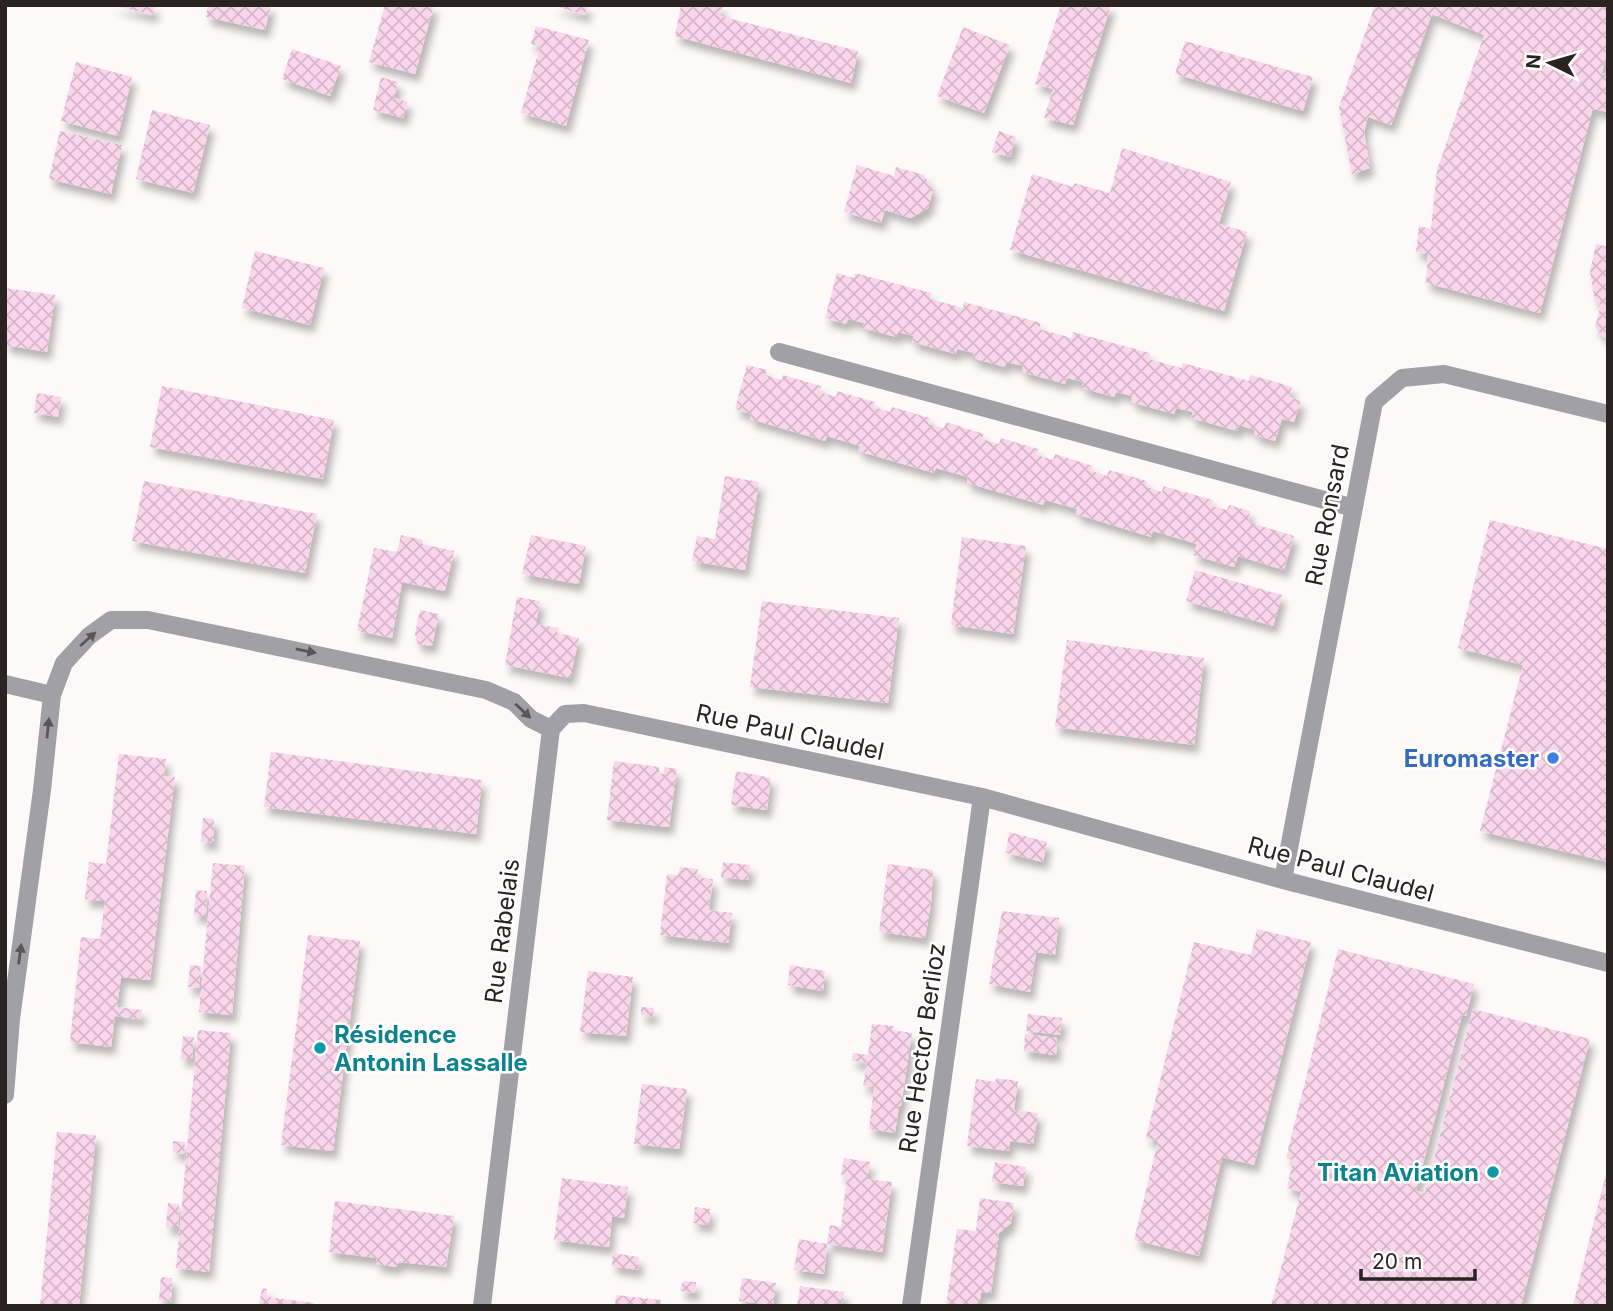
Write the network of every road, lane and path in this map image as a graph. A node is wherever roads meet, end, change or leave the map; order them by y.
1 (779, 352) dead end
2 (1608, 414) edge
3 (1354, 508) junction
4 (5, 684) edge
5 (52, 695) junction
6 (551, 729) junction
7 (982, 797) junction
8 (1283, 880) junction
9 (1608, 963) edge
10 (5, 1095) edge
11 (482, 1306) edge
12 (911, 1306) edge

1 - 3 street
2 - 3 street, Rue Ronsard
3 - 8 street, Rue Ronsard
4 - 5 street
5 -> 6 street
10 -> 5 street
6 - 7 street, Rue Paul Claudel
6 - 11 street, Rue Rabelais
7 - 8 street, Rue Paul Claudel
7 - 12 street, Rue Hector Berlioz
8 - 9 street, Rue Paul Claudel

